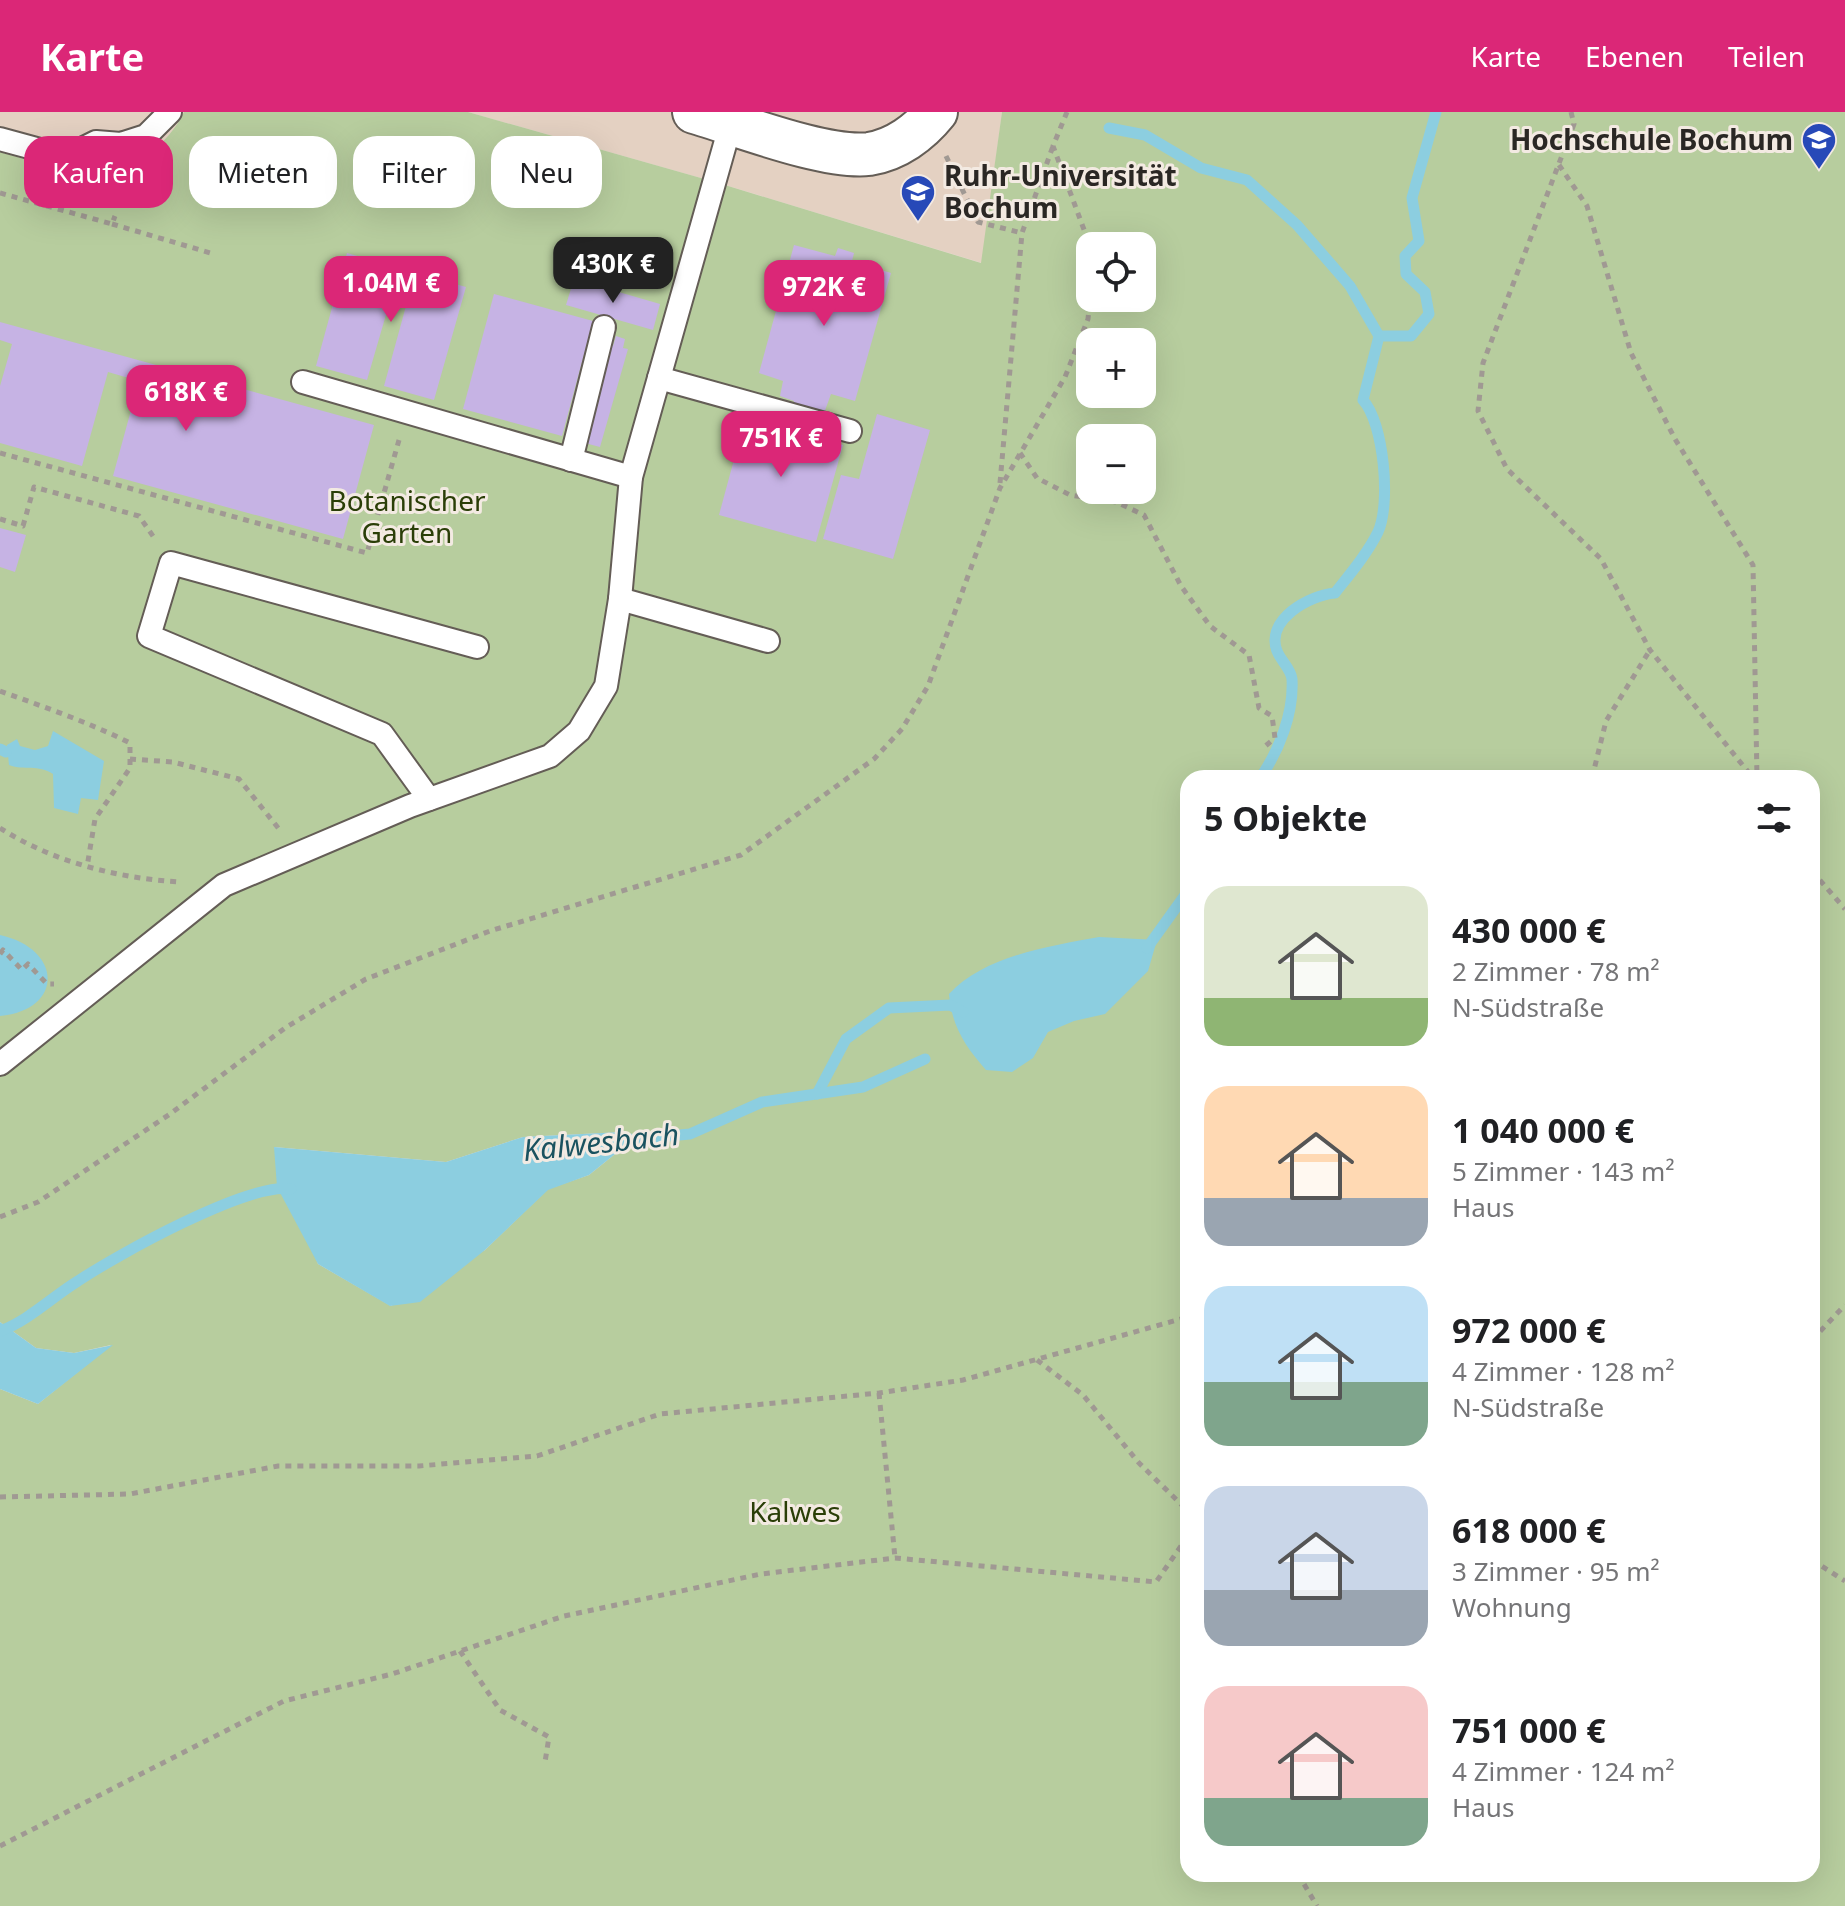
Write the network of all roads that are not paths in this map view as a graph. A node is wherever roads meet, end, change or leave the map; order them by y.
1 (170, 112) edge
2 (713, 118) edge
3 (929, 120) edge
4 (0, 139) edge
5 (604, 327) dead end
6 (659, 378) junction
7 (303, 382) dead end
8 (850, 431) dead end
9 (571, 460) junction
10 (631, 477) junction
11 (620, 599) junction
12 (768, 641) dead end
13 (477, 647) dead end
14 (429, 799) junction
15 (0, 1064) edge

1 - 4 lane
2 - 3 street
2 - 6 lane
5 - 9 lane
6 - 8 lane
6 - 10 lane
7 - 9 lane
9 - 10 lane
10 - 11 lane
11 - 12 lane
11 - 14 lane
13 - 14 lane
14 - 15 lane

